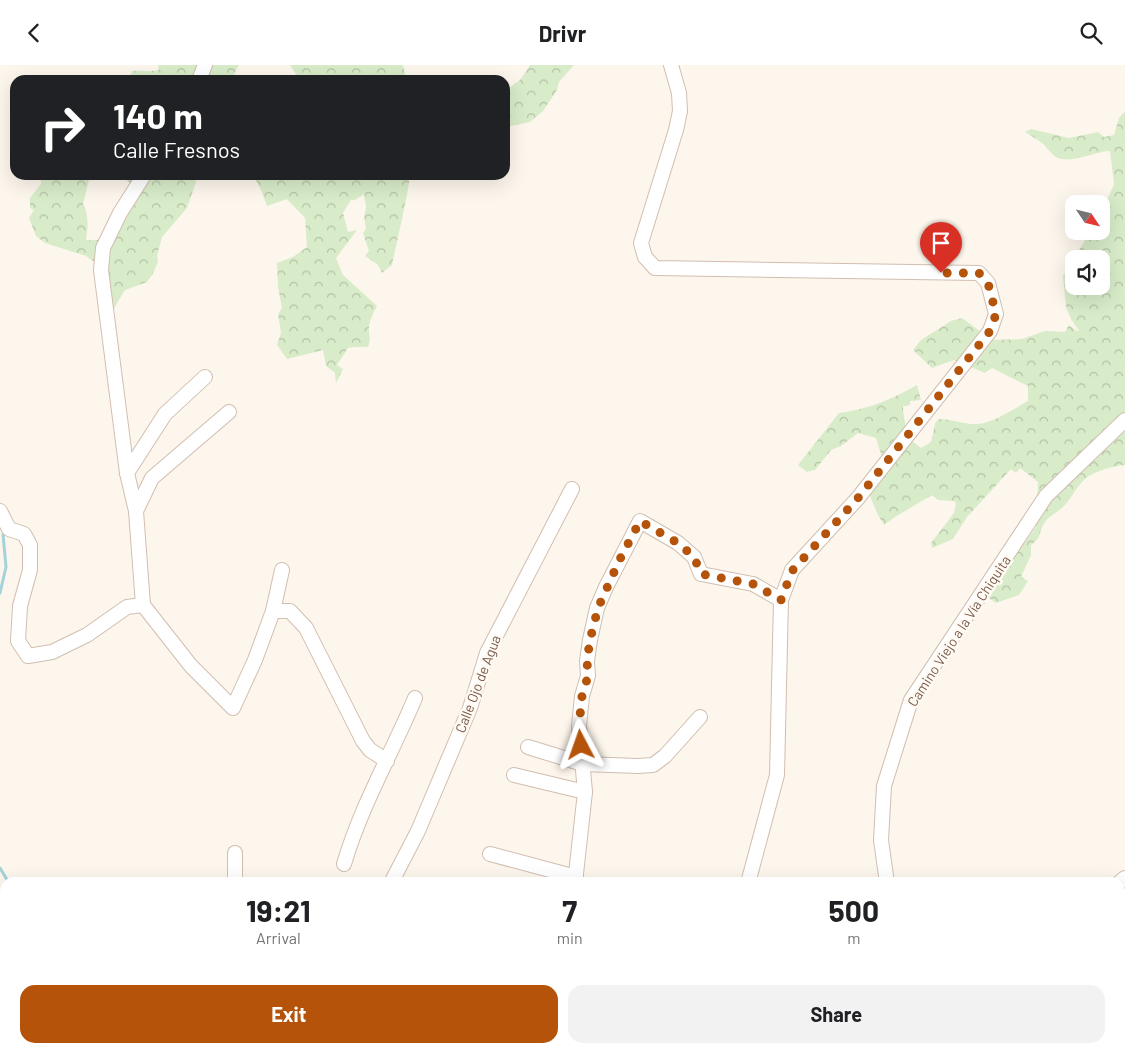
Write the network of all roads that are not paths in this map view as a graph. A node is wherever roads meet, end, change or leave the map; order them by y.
1 (671, 65) edge
2 (141, 180) edge
3 (205, 377) dead end
4 (228, 412) dead end
5 (1125, 420) edge
6 (127, 473) junction
7 (572, 489) dead end
8 (0, 509) edge
9 (136, 511) junction
10 (282, 570) dead end
11 (781, 600) junction
12 (143, 605) junction
13 (273, 611) junction
14 (415, 698) dead end
15 (700, 717) dead end
16 (528, 747) dead end
17 (387, 761) junction
18 (583, 764) junction
19 (514, 775) dead end
20 (585, 792) junction
21 (235, 853) dead end
22 (490, 855) dead end
23 (344, 864) dead end
24 (235, 877) edge
25 (394, 877) edge
26 (565, 877) edge
27 (575, 877) edge
28 (750, 877) edge
29 (886, 877) edge

1 - 11 street
2 - 6 street
3 - 6 street
4 - 9 street
5 - 29 street, Camino Viejo a la Vía Chiquita
6 - 9 street
7 - 25 street, Calle Ojo de Agua
8 - 12 street
9 - 12 street
10 - 13 street
11 - 18 street
11 - 28 street
12 - 13 street
13 - 17 street
14 - 17 street
15 - 18 street
16 - 18 street
17 - 23 street
18 - 20 street
19 - 20 street
20 - 27 street
21 - 24 street
22 - 26 street

